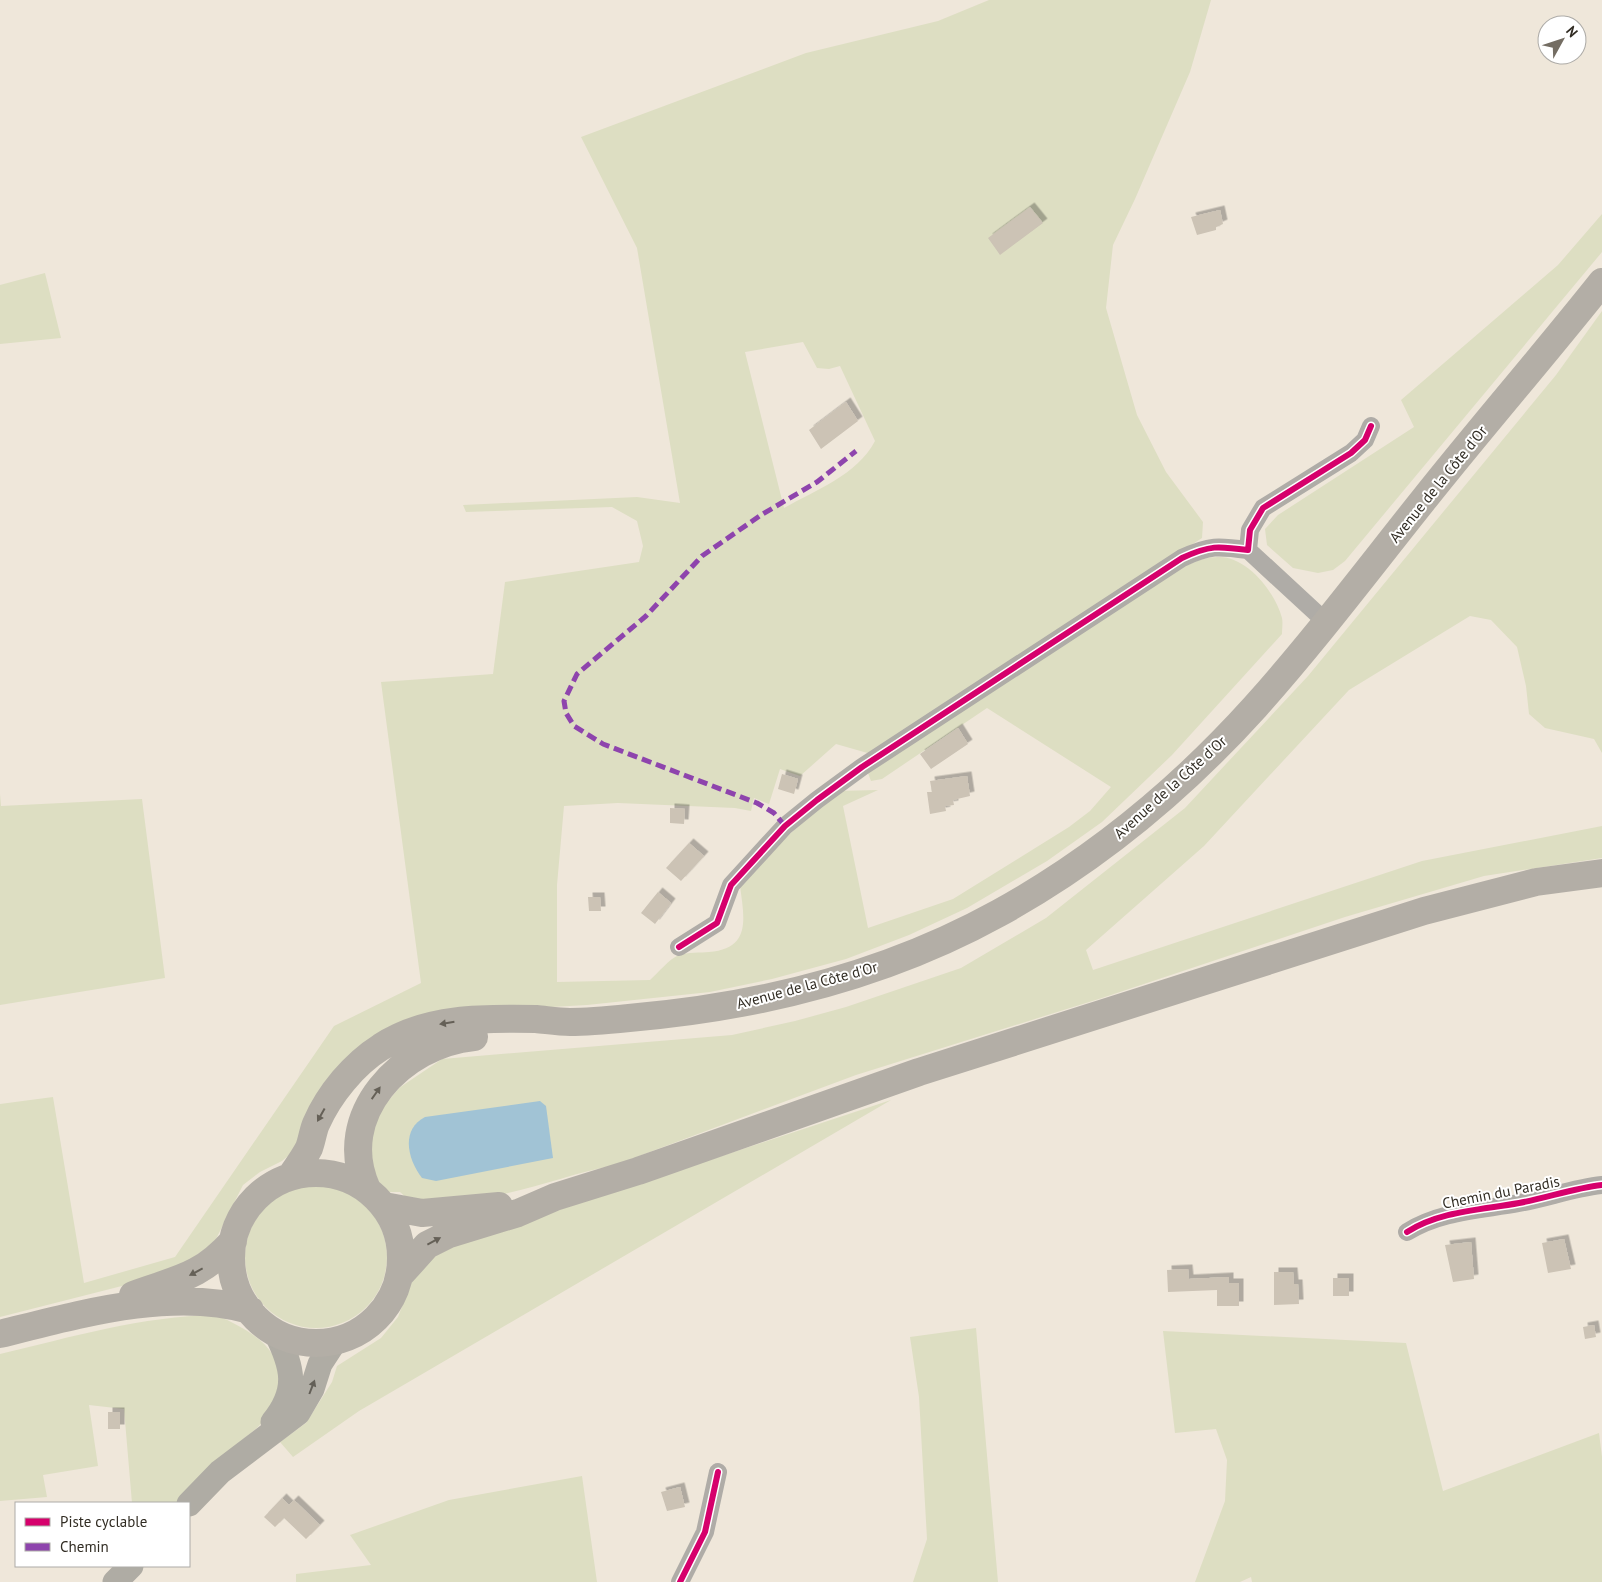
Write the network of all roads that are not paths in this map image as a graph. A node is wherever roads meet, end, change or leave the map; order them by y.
1 (1602, 282) edge
2 (1371, 426) dead end
3 (1248, 550) junction
4 (1326, 622) junction
5 (1602, 873) edge
6 (679, 947) dead end
7 (566, 1022) junction
8 (291, 1176) junction
9 (1602, 1185) edge
10 (555, 1197) junction
11 (376, 1198) junction
12 (1407, 1232) dead end
13 (233, 1241) junction
14 (400, 1275) junction
15 (111, 1307) junction
16 (250, 1310) junction
17 (276, 1332) junction
18 (0, 1334) edge
19 (335, 1341) junction
20 (254, 1445) junction
21 (718, 1472) dead end
22 (190, 1503) edge
23 (130, 1567) edge
24 (114, 1582) edge
25 (680, 1582) edge

1 - 4 main road, Avenue de la Côte d'Or
2 - 3 street
3 - 4 street
3 - 6 street
4 - 7 main road, Avenue de la Côte d'Or
5 - 10 main road
7 -> 8 main road, Avenue de la Côte d'Or
11 -> 7 main road, Avenue de la Côte d'Or
8 - 11 main road
8 - 13 main road
9 - 12 street, Chemin du Paradis
10 - 11 main road
14 -> 10 main road
11 - 14 main road
13 -> 15 main road
13 - 16 main road
14 - 19 main road
15 - 16 main road
15 - 18 main road
16 - 17 main road
17 - 19 main road
17 - 20 main road
20 -> 19 main road
20 - 22 main road
21 - 25 street
23 - 24 main road

